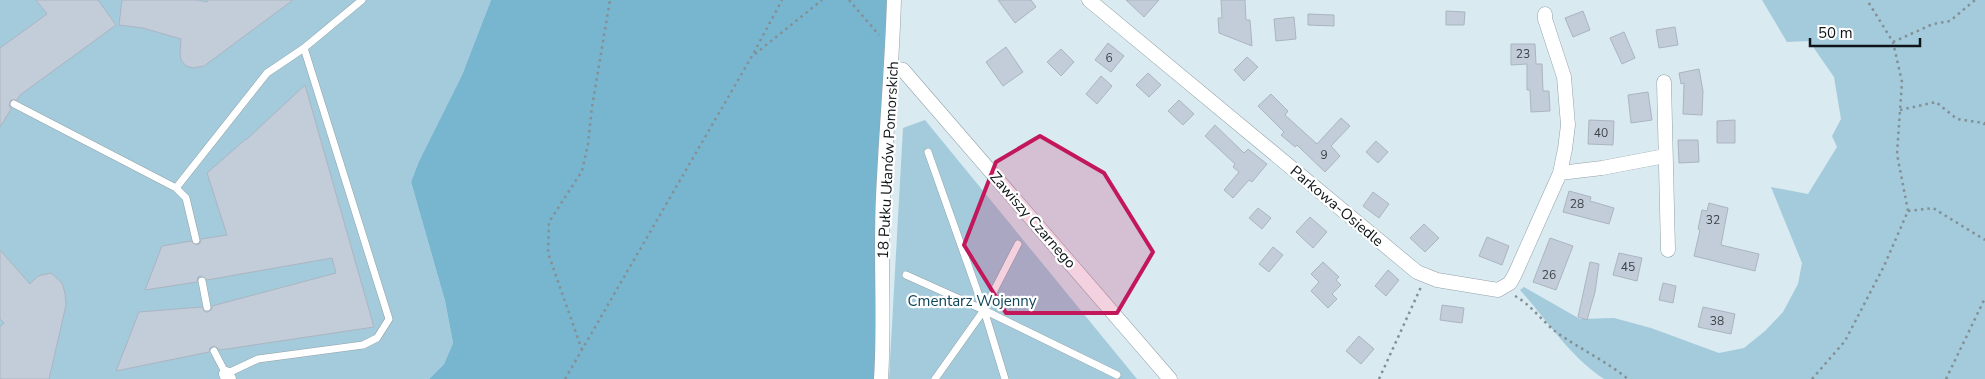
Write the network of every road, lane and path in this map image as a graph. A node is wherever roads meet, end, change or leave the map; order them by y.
1 (362, 0) edge
2 (610, 0) edge
3 (782, 0) edge
4 (822, 0) edge
5 (849, 0) edge
6 (894, 0) edge
7 (1089, 0) edge
8 (1867, 0) edge
9 (1871, 0) edge
10 (1975, 0) edge
11 (1871, 7) junction
12 (1545, 14) dead end
13 (1893, 42) junction
14 (304, 48) junction
15 (892, 50) junction
16 (752, 56) junction
17 (892, 68) junction
18 (1664, 82) dead end
19 (14, 104) dead end
20 (1900, 110) junction
21 (1985, 126) edge
22 (928, 152) dead end
23 (1665, 156) junction
24 (1560, 173) junction
25 (176, 188) junction
26 (1908, 211) junction
27 (196, 240) dead end
28 (1985, 240) edge
29 (1018, 244) dead end
30 (1668, 250) dead end
31 (906, 275) dead end
32 (1426, 277) junction
33 (202, 281) dead end
34 (1498, 290) junction
35 (1985, 298) edge
36 (207, 307) dead end
37 (984, 310) junction
38 (582, 350) junction
39 (214, 351) dead end
40 (1117, 375) dead end
41 (227, 377) edge
42 (565, 379) edge
43 (881, 379) edge
44 (935, 379) edge
45 (1005, 379) edge
46 (1170, 379) edge
47 (1379, 379) edge
48 (1628, 379) edge
49 (1812, 379) edge
50 (1946, 379) edge

1 - 14 lane
2 - 38 path
3 - 16 path
4 - 16 path
5 - 15 path
6 - 15 street, 18 Pułku Ułanów Pomorskich
7 - 32 street, Parkowa-Osiedle
8 - 11 path
9 - 11 path
10 - 13 path
11 - 13 path
12 - 24 street
13 - 20 path
14 - 25 lane
14 - 41 lane
15 - 17 street, 18 Pułku Ułanów Pomorskich
16 - 38 path
17 - 43 street, 18 Pułku Ułanów Pomorskich
17 - 46 street, Zawiszy Czarnego
18 - 23 street
19 - 25 lane
20 - 21 path
20 - 26 path
22 - 37 lane
23 - 24 street
23 - 30 street
24 - 34 street
25 - 27 lane
26 - 28 path
26 - 49 path
29 - 37 lane
31 - 37 lane
32 - 34 street, Parkowa-Osiedle
32 - 47 path
33 - 36 lane
34 - 48 path
35 - 50 path
37 - 40 lane
37 - 44 lane
37 - 45 lane
38 - 42 path
39 - 41 lane

